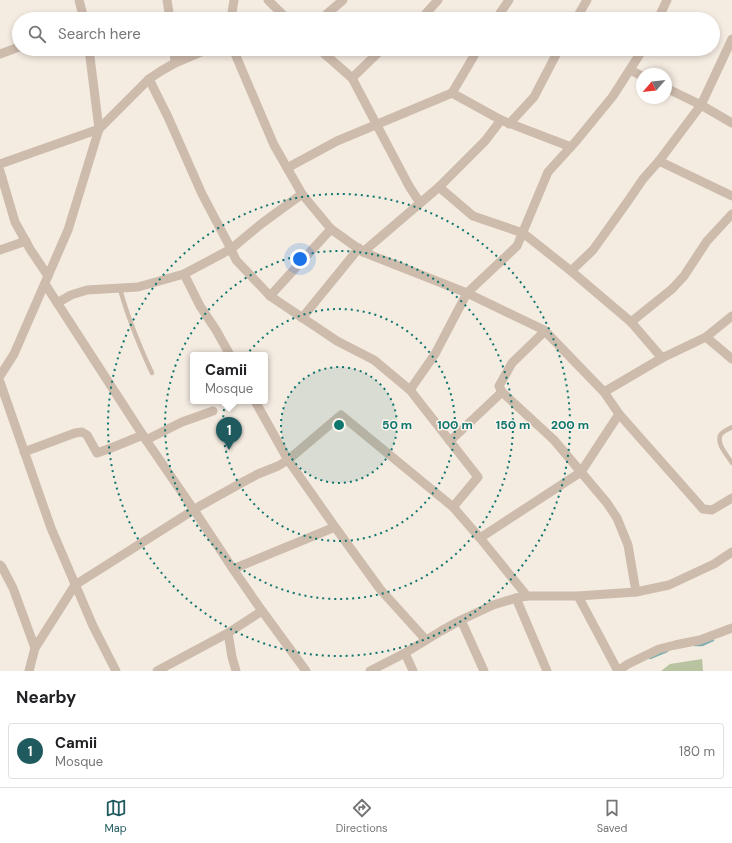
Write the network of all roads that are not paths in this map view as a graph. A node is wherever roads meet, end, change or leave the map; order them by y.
1 (79, 0) edge
2 (167, 0) edge
3 (234, 0) edge
4 (268, 0) edge
5 (343, 0) edge
6 (438, 0) edge
7 (509, 0) edge
8 (587, 0) edge
9 (667, 0) edge
10 (82, 12) edge
11 (169, 12) edge
12 (232, 12) edge
13 (280, 12) edge
14 (329, 12) edge
15 (427, 12) edge
16 (501, 12) edge
17 (580, 12) edge
18 (661, 12) edge
19 (732, 39) edge
20 (12, 50) edge
21 (0, 54) edge
22 (90, 56) edge
23 (174, 56) edge
24 (192, 56) edge
25 (236, 56) edge
26 (327, 56) edge
27 (375, 56) edge
28 (474, 56) edge
29 (555, 56) edge
30 (639, 56) edge
31 (175, 63) junction
32 (630, 70) junction
33 (636, 73) edge
34 (352, 78) junction
35 (149, 80) junction
36 (672, 91) edge
37 (452, 93) junction
38 (700, 105) junction
39 (505, 122) junction
40 (732, 123) edge
41 (376, 124) junction
42 (99, 129) junction
43 (571, 147) junction
44 (659, 161) junction
45 (0, 164) edge
46 (287, 168) junction
47 (0, 171) edge
48 (439, 187) junction
49 (302, 194) junction
50 (732, 196) edge
51 (420, 203) junction
52 (732, 214) edge
53 (331, 229) junction
54 (523, 233) junction
55 (26, 241) junction
56 (230, 249) junction
57 (0, 250) edge
58 (361, 250) junction
59 (571, 271) junction
60 (184, 274) junction
61 (47, 280) junction
62 (120, 289) junction
63 (467, 293) junction
64 (270, 296) junction
65 (56, 303) junction
66 (732, 316) edge
67 (302, 318) junction
68 (631, 322) junction
69 (545, 331) junction
70 (706, 337) junction
71 (228, 352) edge
72 (662, 358) junction
73 (732, 359) edge
74 (152, 373) dead end
75 (0, 376) edge
76 (0, 382) edge
77 (410, 390) junction
78 (502, 392) junction
79 (604, 392) junction
80 (256, 404) edge
81 (212, 411) dead end
82 (619, 414) junction
83 (732, 427) edge
84 (144, 438) junction
85 (450, 441) junction
86 (24, 452) junction
87 (288, 460) junction
88 (732, 463) edge
89 (581, 472) junction
90 (732, 498) edge
91 (453, 507) junction
92 (194, 510) junction
93 (335, 527) junction
94 (480, 538) junction
95 (732, 552) edge
96 (0, 565) edge
97 (233, 569) junction
98 (76, 585) junction
99 (636, 592) junction
100 (527, 596) junction
101 (578, 596) junction
102 (516, 598) junction
103 (262, 611) junction
104 (461, 620) junction
105 (732, 628) edge
106 (228, 633) junction
107 (426, 640) junction
108 (34, 648) junction
109 (404, 653) junction
110 (29, 671) edge
111 (116, 671) edge
112 (157, 671) edge
113 (236, 671) edge
114 (306, 671) edge
115 (370, 671) edge
116 (413, 671) edge
117 (484, 671) edge
118 (547, 671) edge
119 (618, 671) edge

1 - 10 street
2 - 11 street
3 - 12 street
4 - 13 street
5 - 14 street
6 - 15 street
7 - 16 street
8 - 17 street
9 - 18 street
19 - 38 street
20 - 21 street
22 - 42 street
23 - 31 street
24 - 31 street
25 - 46 street
26 - 34 street
27 - 34 street
28 - 37 street
29 - 39 street
30 - 32 street
31 - 35 street
32 - 33 street
32 - 43 street
34 - 41 street
35 - 42 street
35 - 56 street
36 - 38 street
37 - 39 street
37 - 41 street
38 - 40 street
38 - 44 street
39 - 43 street
39 - 48 street
41 - 46 street
41 - 51 street
42 - 45 street
42 - 61 street
43 - 54 street
44 - 50 street
44 - 59 street
46 - 49 street
47 - 55 street
48 - 51 street
48 - 54 street
49 - 53 street
49 - 56 street
51 - 58 street
52 - 68 street
53 - 58 street
53 - 64 street
54 - 59 street
54 - 63 street
55 - 57 street
55 - 61 street
56 - 60 street
56 - 64 street
58 - 63 street
58 - 67 street
59 - 68 street
60 - 62 street
60 - 71 street
61 - 65 street
61 - 75 street
62 - 65 street
62 - 74 lane
63 - 69 street
63 - 77 street
64 - 67 street
65 - 84 street
66 - 70 street
67 - 77 street
68 - 72 street
69 - 78 street
69 - 79 street
70 - 72 street
70 - 73 street
72 - 79 street
76 - 86 street
77 - 85 street
78 - 85 street
78 - 89 street
79 - 82 street
80 - 87 street
81 - 84 street
82 - 89 street
82 - 90 street
83 - 88 lane
84 - 86 street
84 - 92 street
85 - 91 street
86 - 98 street
87 - 91 street
87 - 92 street
87 - 93 street
89 - 94 street
89 - 99 street
91 - 94 street
92 - 97 street
92 - 98 street
93 - 97 street
93 - 107 street
94 - 100 street
95 - 99 street
96 - 108 street
97 - 103 street
98 - 108 street
98 - 111 street
99 - 101 street
100 - 101 street
100 - 102 street
101 - 119 street
102 - 104 street
102 - 118 street
103 - 106 street
103 - 114 street
104 - 107 street
104 - 117 street
105 - 119 street
106 - 112 street
106 - 113 street
107 - 109 street
108 - 110 street
109 - 115 street
109 - 116 street

